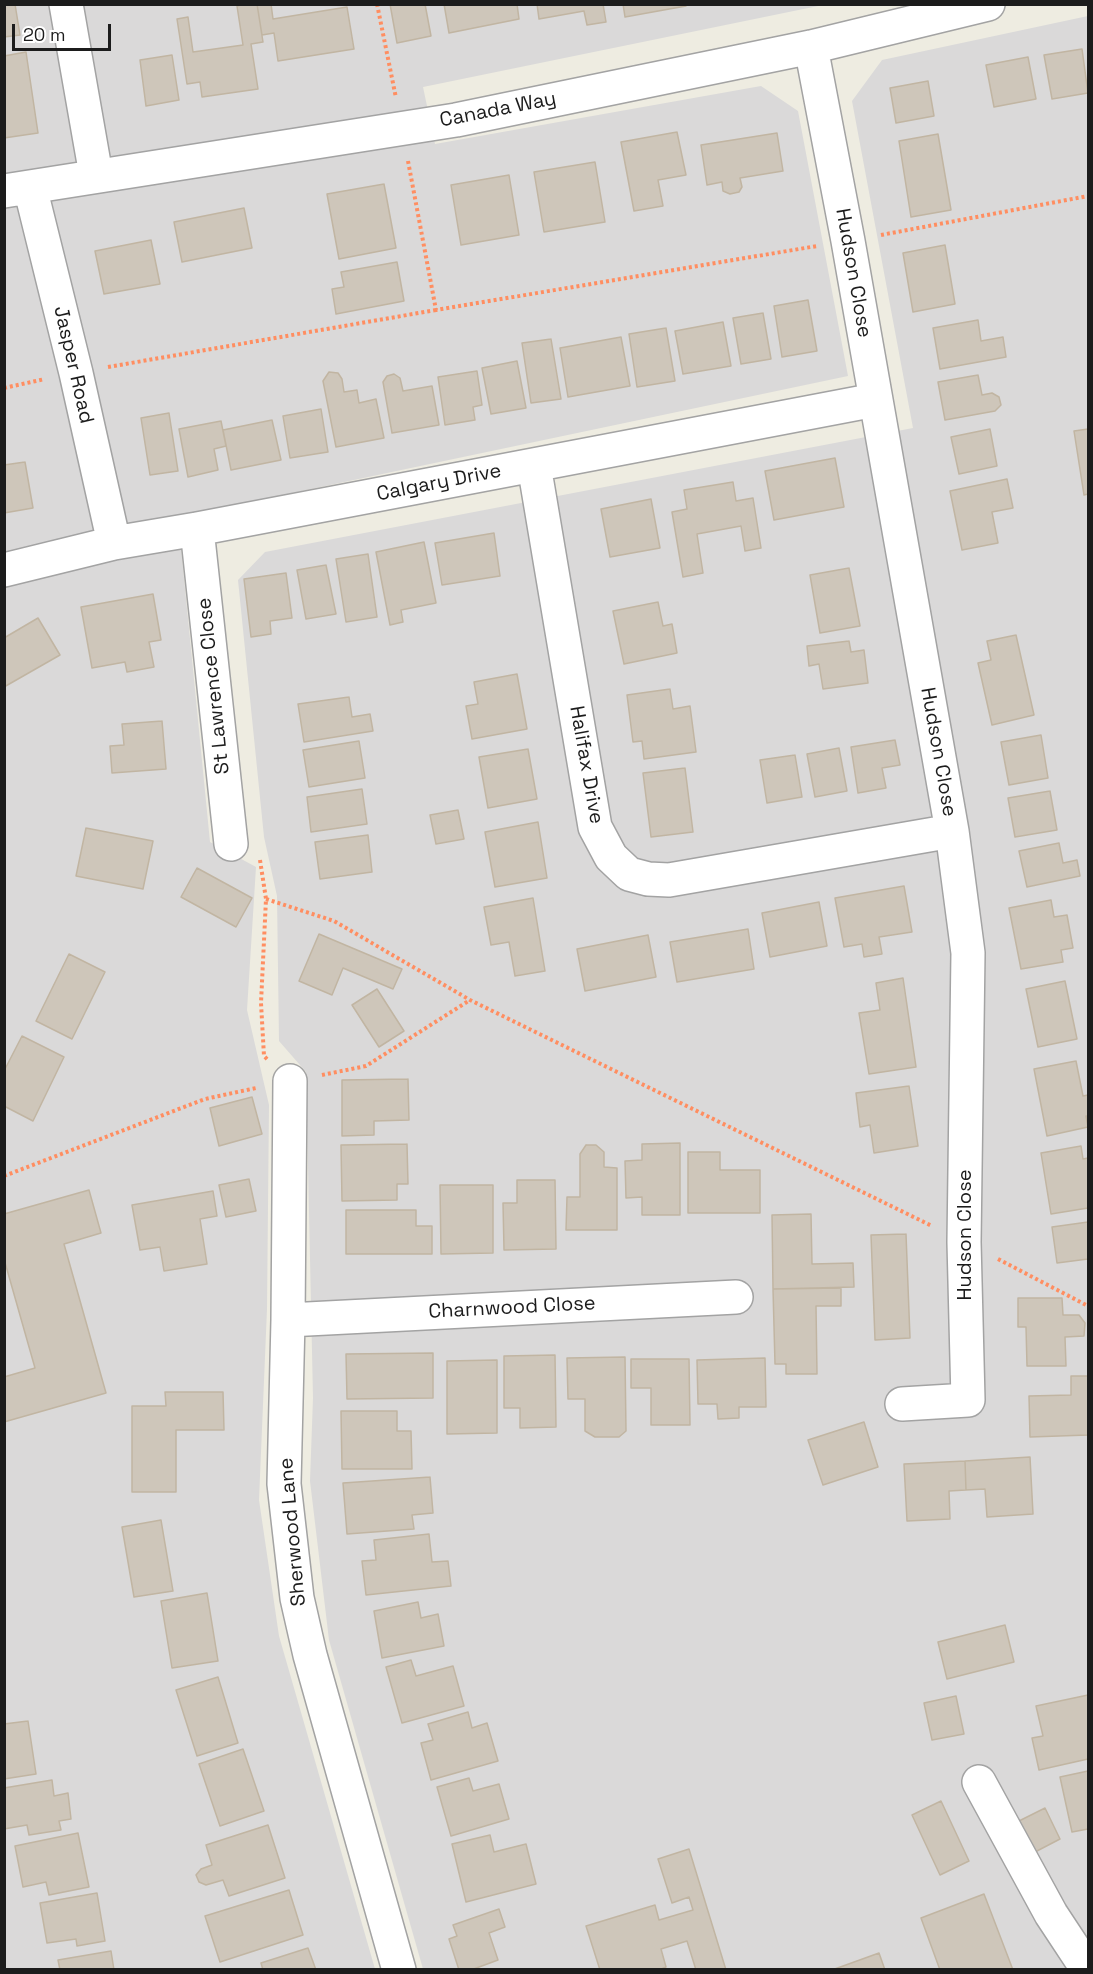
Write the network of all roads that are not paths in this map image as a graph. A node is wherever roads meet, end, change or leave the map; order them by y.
1 (66, 4) edge
2 (987, 4) edge
3 (811, 47) junction
4 (96, 175) junction
5 (17, 189) edge
6 (875, 400) junction
7 (534, 465) junction
8 (197, 529) junction
9 (114, 543) junction
10 (4, 570) edge
11 (952, 831) junction
12 (231, 844) road end
13 (290, 1081) road end
14 (735, 1297) dead end
15 (288, 1320) junction
16 (902, 1404) dead end
17 (979, 1782) dead end
18 (399, 1970) edge
19 (1088, 1970) edge

1 - 4 street
2 - 3 street, Canada Way
3 - 4 street, Canada Way
3 - 6 street, Hudson Close
4 - 5 street, Canada Way
5 - 9 street, Jasper Road
6 - 7 street, Calgary Drive
6 - 11 street, Hudson Close
7 - 8 street, Calgary Drive
7 - 11 street, Halifax Drive
8 - 9 street, Calgary Drive
8 - 12 street, St Lawrence Close
9 - 10 street, Calgary Drive
11 - 16 street, Hudson Close
13 - 15 street, Sherwood Lane
14 - 15 street, Charnwood Close
15 - 18 street, Sherwood Lane
17 - 19 street

